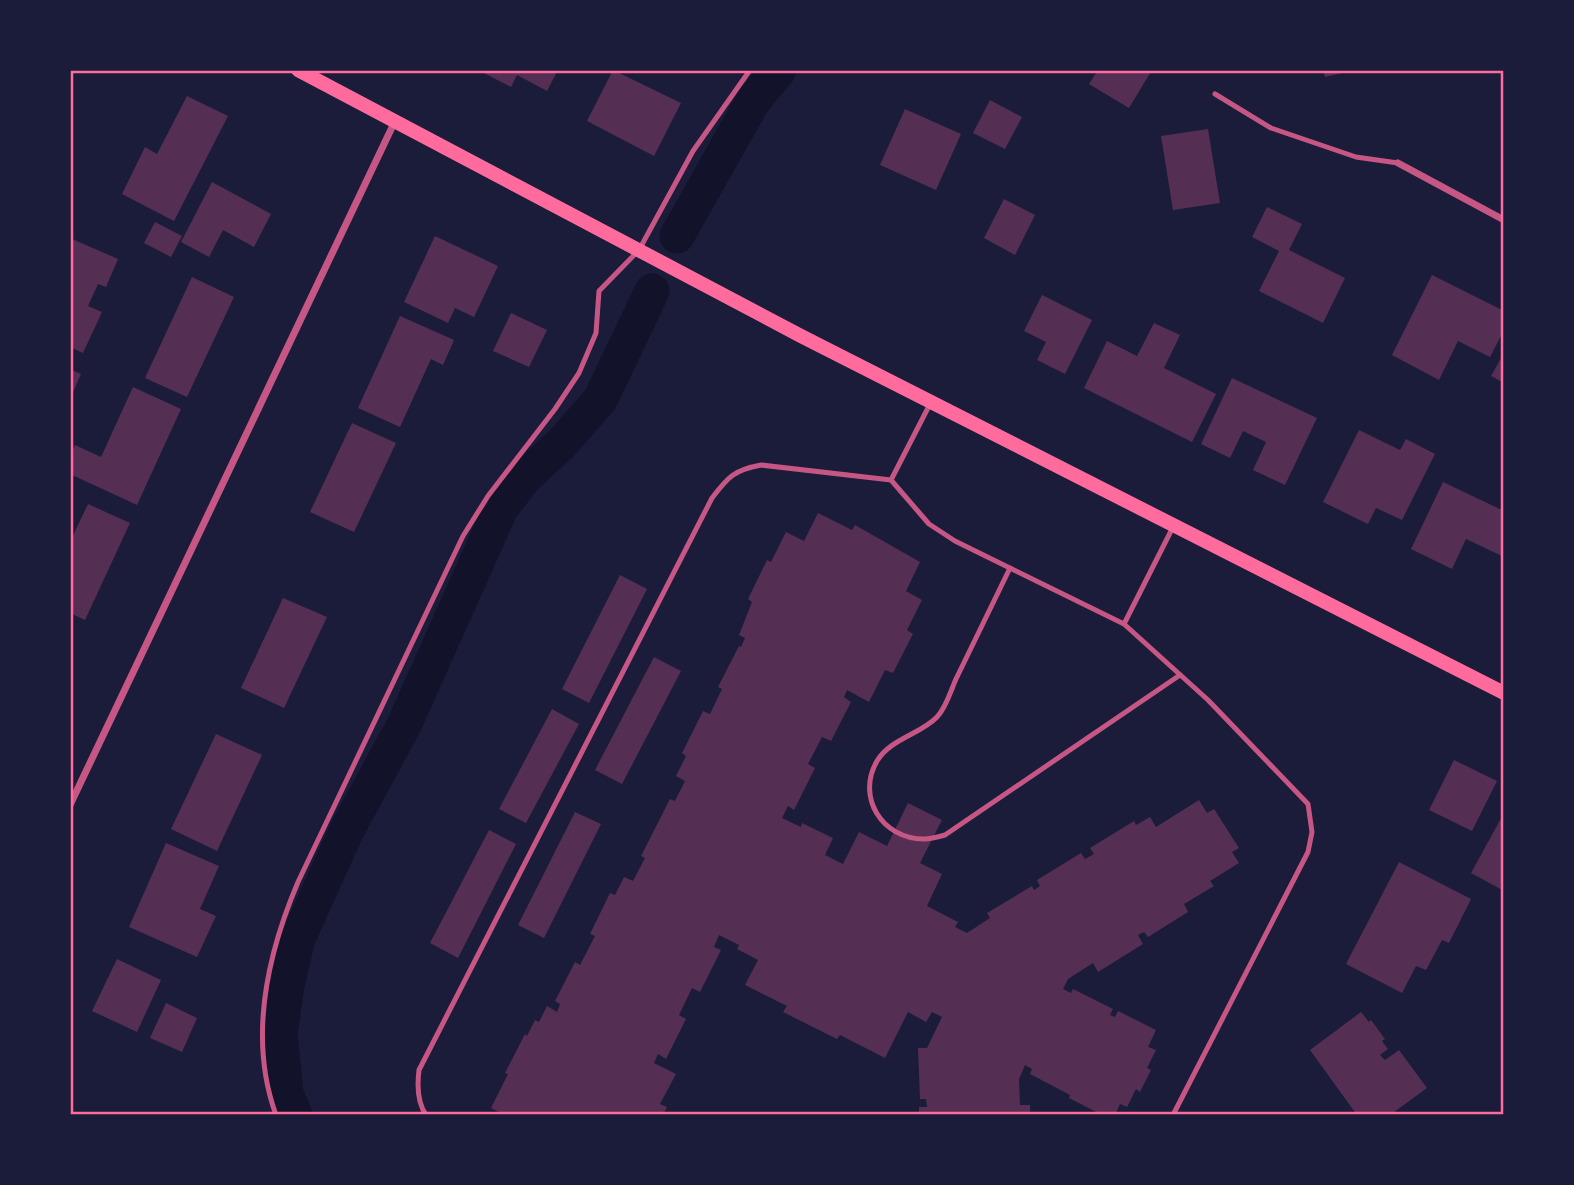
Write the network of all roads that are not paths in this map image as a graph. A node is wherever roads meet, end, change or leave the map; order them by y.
1 (298, 70) edge
2 (750, 70) edge
3 (1215, 94) dead end
4 (395, 121) junction
5 (1398, 163) joint
6 (1504, 219) edge
7 (639, 250) junction
8 (931, 402) junction
9 (891, 480) junction
10 (1175, 525) junction
11 (1010, 568) junction
12 (1124, 624) junction
13 (1180, 675) junction
14 (1504, 693) edge
15 (70, 805) edge
16 (276, 1115) edge
17 (426, 1115) edge
18 (1174, 1115) edge

1 - 4 main road
2 - 7 lane
3 - 5 lane
4 - 7 main road
4 - 15 street
5 - 6 street
7 - 8 main road
7 - 16 lane
8 - 9 lane
8 - 10 main road
9 - 11 lane
9 - 17 lane
10 - 12 lane
10 - 14 main road
11 - 12 lane
11 - 13 lane
12 - 13 lane
13 - 18 lane

